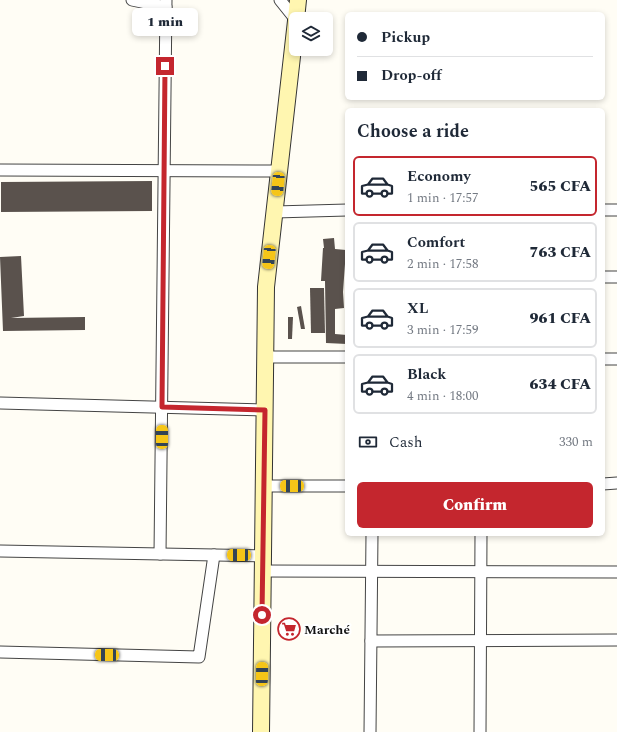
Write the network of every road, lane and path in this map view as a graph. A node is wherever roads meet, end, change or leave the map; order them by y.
1 (132, 0) edge
2 (280, 0) edge
3 (298, 0) edge
4 (166, 3) edge
5 (290, 12) edge
6 (297, 12) edge
7 (292, 56) edge
8 (0, 170) edge
9 (164, 170) junction
10 (279, 171) junction
11 (345, 210) edge
12 (605, 210) edge
13 (617, 210) edge
14 (275, 212) junction
15 (605, 277) edge
16 (617, 277) edge
17 (265, 357) junction
18 (345, 357) edge
19 (605, 359) edge
20 (617, 359) edge
21 (0, 403) edge
22 (162, 407) junction
23 (265, 410) junction
24 (605, 484) edge
25 (617, 484) edge
26 (264, 486) junction
27 (345, 486) edge
28 (372, 536) edge
29 (481, 536) edge
30 (0, 551) edge
31 (160, 554) junction
32 (214, 555) junction
33 (263, 564) junction
34 (372, 571) junction
35 (481, 572) junction
36 (617, 572) edge
37 (617, 640) edge
38 (371, 641) junction
39 (480, 641) junction
40 (0, 652) edge
41 (261, 732) edge
42 (370, 732) edge
43 (480, 732) edge

1 - 4 street
2 - 5 street
3 - 6 main road
4 - 9 street
7 - 10 main road
8 - 9 street
9 - 10 street
9 - 22 street
10 - 14 main road
11 - 14 street
12 - 13 street
14 - 17 main road
15 - 16 street
17 - 18 street
17 - 23 main road
19 - 20 street
21 - 22 street
22 - 23 street
22 - 31 street
23 - 26 main road
24 - 25 street
26 - 27 street
26 - 33 main road
28 - 34 street
29 - 35 street
30 - 31 street
31 - 32 street
32 - 33 street
32 - 40 street
33 - 34 street
33 - 41 main road
34 - 35 street
34 - 38 street
35 - 36 street
35 - 39 street
37 - 39 street
38 - 39 street
38 - 42 street
39 - 43 street

